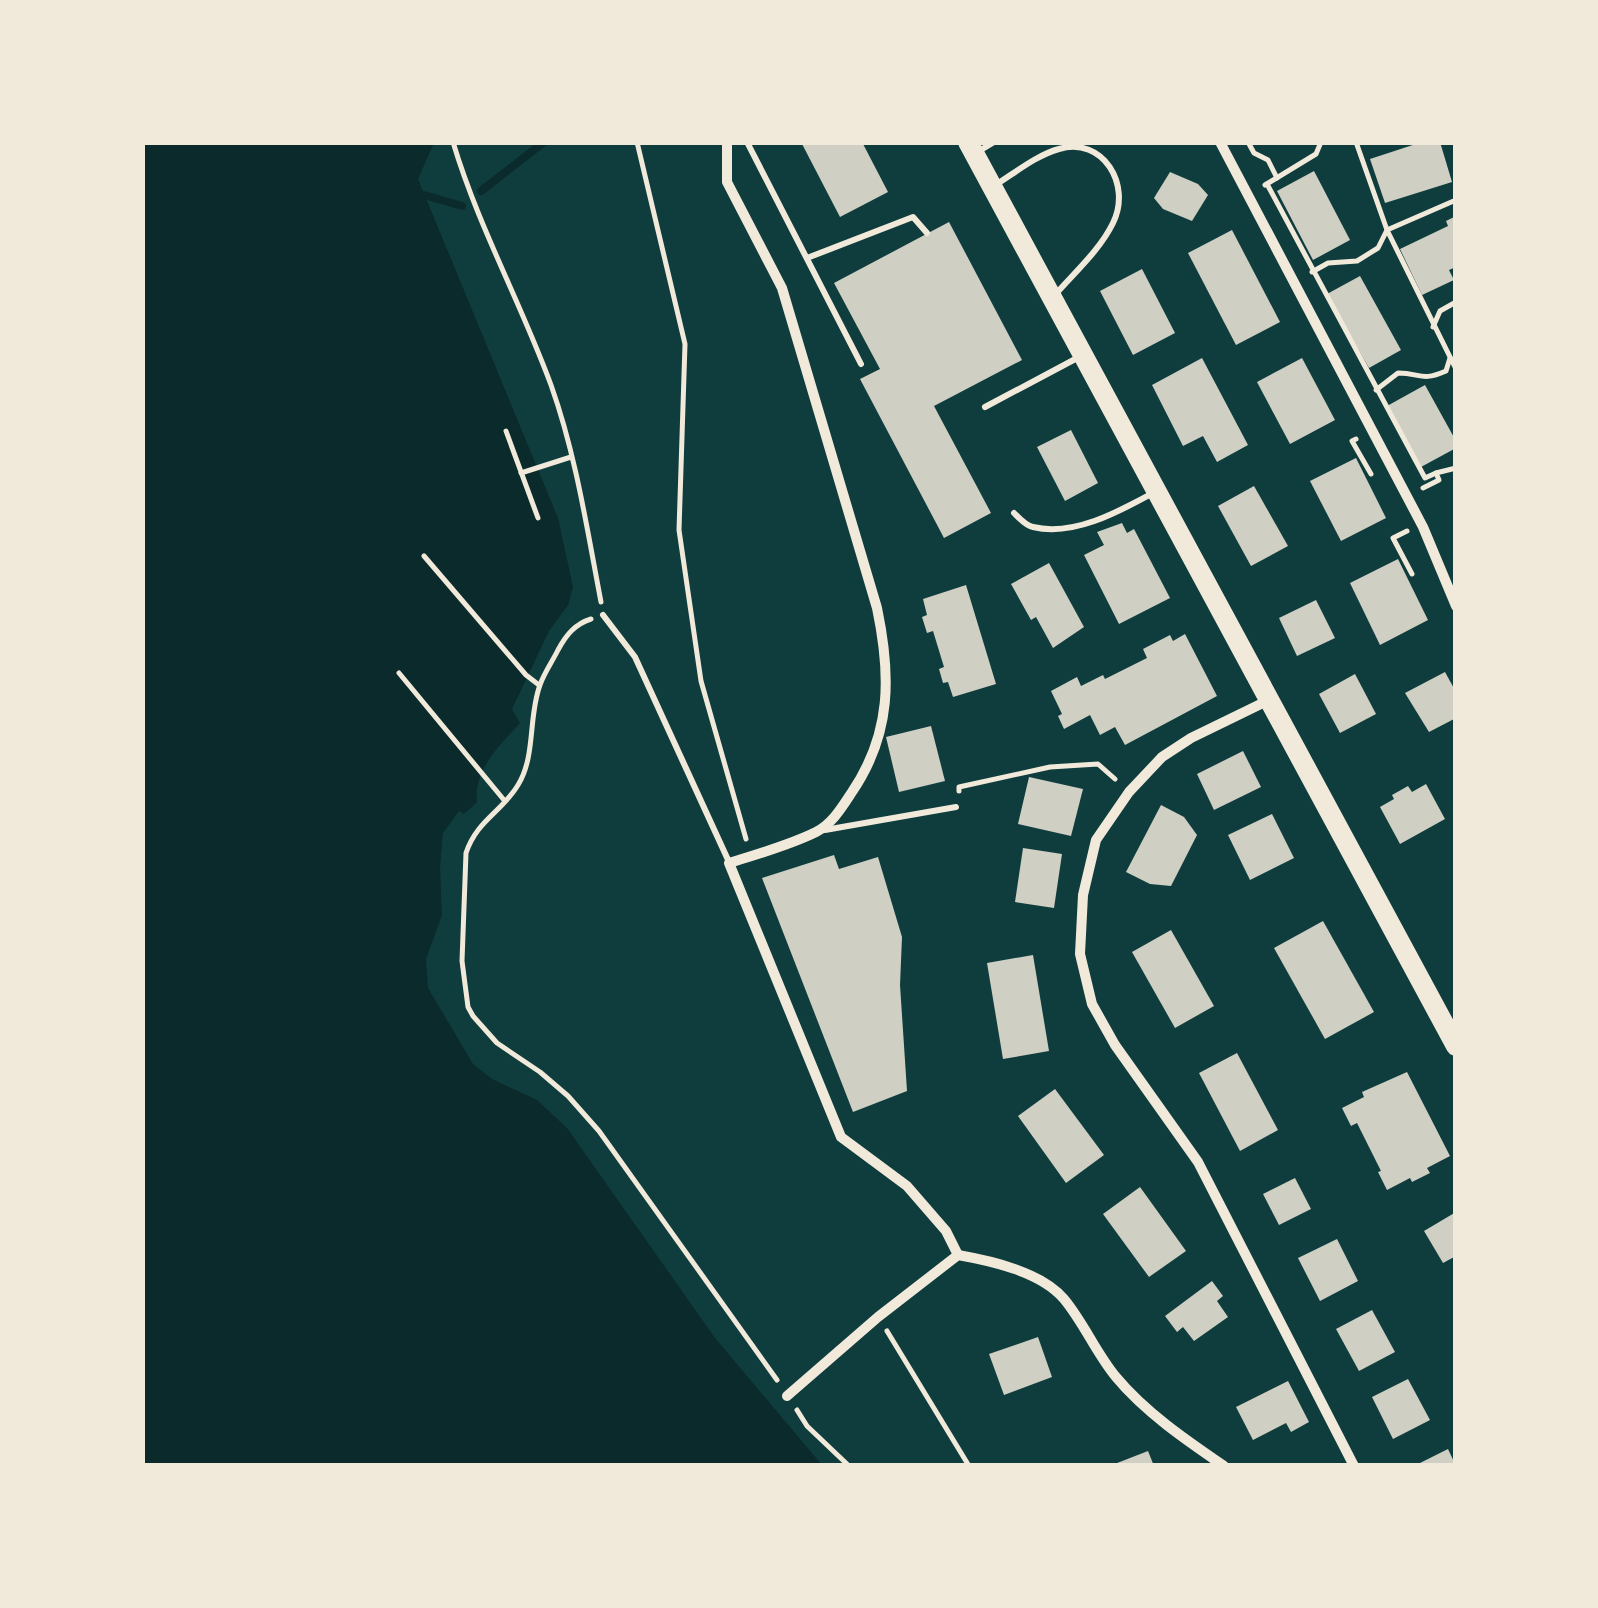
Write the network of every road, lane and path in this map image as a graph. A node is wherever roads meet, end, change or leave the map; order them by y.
1 (453, 142) edge
2 (637, 142) edge
3 (727, 142) edge
4 (747, 142) edge
5 (994, 142) edge
6 (1220, 142) edge
7 (1248, 142) edge
8 (1322, 142) edge
9 (1356, 142) edge
10 (971, 148) edge
11 (1277, 178) junction
12 (1266, 184) junction
13 (992, 188) junction
14 (1258, 189) dead end
15 (1456, 200) edge
16 (1388, 230) junction
17 (927, 234) dead end
18 (807, 258) junction
19 (1317, 269) dead end
20 (1051, 299) junction
21 (1456, 302) edge
22 (1433, 327) junction
23 (1082, 356) junction
24 (1450, 358) junction
25 (861, 364) dead end
26 (1456, 369) edge
27 (1380, 387) dead end
28 (985, 408) dead end
29 (506, 431) dead end
30 (1354, 446) dead end
31 (572, 457) junction
32 (1456, 468) edge
33 (521, 473) junction
34 (1436, 473) junction
35 (1371, 474) dead end
36 (1424, 488) dead end
37 (1156, 491) junction
38 (1014, 513) dead end
39 (538, 518) dead end
40 (1396, 537) dead end
41 (424, 556) dead end
42 (1412, 574) dead end
43 (1456, 606) edge
44 (603, 615) junction
45 (399, 673) dead end
46 (540, 686) junction
47 (1269, 700) junction
48 (960, 786) dead end
49 (1128, 792) junction
50 (504, 800) junction
51 (956, 807) dead end
52 (819, 831) junction
53 (751, 856) junction
54 (730, 863) junction
55 (1456, 1046) edge
56 (958, 1255) junction
57 (878, 1317) junction
58 (788, 1396) junction
59 (850, 1466) edge
60 (968, 1466) edge
61 (1224, 1466) edge
62 (1354, 1466) edge

1 - 31 path
2 - 53 path
3 - 52 street
4 - 18 lane
5 - 10 lane
6 - 43 street
7 - 11 path
8 - 11 path
9 - 16 path
10 - 13 main road
11 - 12 path
12 - 14 path
12 - 34 path
13 - 20 main road
13 - 20 lane
15 - 16 path
16 - 19 path
16 - 22 path
17 - 18 lane
18 - 25 lane
20 - 23 main road
21 - 22 path
22 - 24 path
23 - 28 lane
23 - 37 main road
24 - 26 path
24 - 27 path
29 - 33 path
30 - 35 path
31 - 33 path
31 - 44 path
32 - 34 path
33 - 39 path
34 - 36 path
37 - 38 lane
37 - 47 main road
40 - 42 path
41 - 46 path
44 - 46 path
44 - 54 lane
45 - 50 path
46 - 50 path
47 - 49 street
47 - 55 main road
48 - 49 path
49 - 62 street
50 - 58 path
51 - 52 lane
52 - 53 street
53 - 54 street
54 - 56 street
56 - 57 street
56 - 61 street
57 - 58 street
57 - 60 path
58 - 59 path

